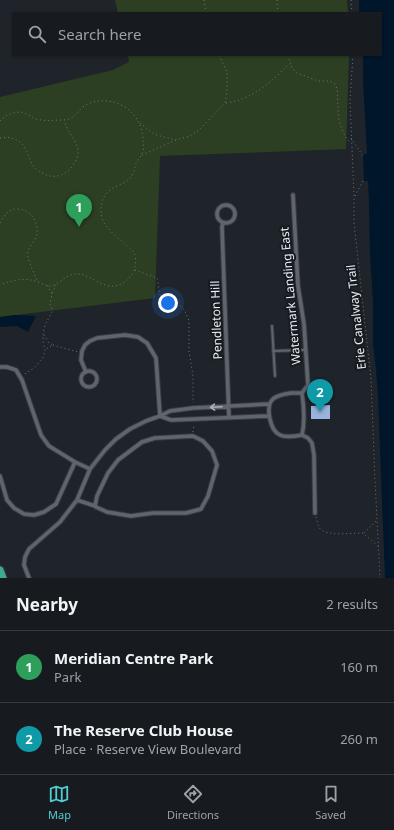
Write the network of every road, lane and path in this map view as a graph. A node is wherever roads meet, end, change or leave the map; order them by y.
1 (204, 0) edge
2 (277, 0) edge
3 (351, 0) edge
4 (206, 12) edge
5 (278, 12) edge
6 (352, 12) edge
7 (219, 56) edge
8 (288, 56) edge
9 (353, 56) edge
10 (290, 63) junction
11 (225, 103) junction
12 (64, 120) junction
13 (0, 121) edge
14 (140, 123) junction
15 (0, 138) edge
16 (351, 138) junction
17 (176, 140) junction
18 (351, 143) junction
19 (142, 155) junction
20 (363, 156) dead end
21 (364, 179) dead end
22 (293, 195) dead end
23 (354, 196) junction
24 (0, 223) edge
25 (223, 223) junction
26 (134, 270) junction
27 (37, 281) junction
28 (56, 284) junction
29 (0, 285) edge
30 (47, 286) junction
31 (52, 294) junction
32 (272, 326) dead end
33 (43, 334) junction
34 (53, 345) junction
35 (45, 350) junction
36 (305, 350) junction
37 (273, 352) junction
38 (82, 353) junction
39 (0, 366) edge
40 (86, 372) junction
41 (25, 374) dead end
42 (275, 376) dead end
43 (302, 393) junction
44 (193, 403) dead end
45 (269, 404) junction
46 (229, 406) junction
47 (160, 416) junction
48 (269, 416) junction
49 (229, 418) junction
50 (194, 425) dead end
51 (193, 434) dead end
52 (302, 435) junction
53 (75, 462) junction
54 (90, 470) junction
55 (0, 476) edge
56 (77, 500) junction
57 (95, 506) junction
58 (315, 512) joint
59 (377, 520) junction
60 (363, 533) junction
61 (379, 546) junction
62 (0, 570) edge
63 (3, 578) edge
64 (29, 578) edge
65 (380, 578) edge

1 - 4 path
2 - 5 path
3 - 6 path
7 - 11 path
8 - 10 path
9 - 16 path, Erie Canalway Trail
10 - 11 path
10 - 18 path
11 - 17 path
12 - 13 path
12 - 14 path
12 - 15 path
14 - 17 path
14 - 19 path
16 - 18 path, Erie Canalway Trail
16 - 20 path
17 - 19 path
18 - 23 path, Erie Canalway Trail
19 - 26 path
21 - 23 path
22 - 36 street, Watermark Landing East
23 - 59 path, Erie Canalway Trail
24 - 27 path
25 - 25 street, Pendleton Hill
25 - 46 street, Pendleton Hill
26 - 28 path
26 - 44 path
27 - 29 path
27 - 30 path
28 - 30 path
28 - 31 path
30 - 31 path
31 - 33 path
32 - 37 lane
33 - 34 path
33 - 35 path
34 - 35 path
34 - 38 path
35 - 41 path
36 - 37 lane
36 - 43 street, Watermark Landing East
37 - 42 lane
38 - 40 street
38 - 47 street
39 - 53 street
40 - 40 street
43 - 45 street
43 - 52 street
45 - 46 street
45 - 48 street
46 -> 47 street
46 - 49 street, Pendleton Hill
47 - 49 street
47 - 54 street
48 - 49 street
48 - 52 street
50 - 51 path
52 - 58 street
53 - 54 street
53 - 55 street
54 - 56 street
56 - 57 street
56 - 64 street
57 - 57 street
58 - 60 path
59 - 60 path
59 - 61 path, Erie Canalway Trail
60 - 61 path
61 - 65 path, Erie Canalway Trail
62 - 63 highway

